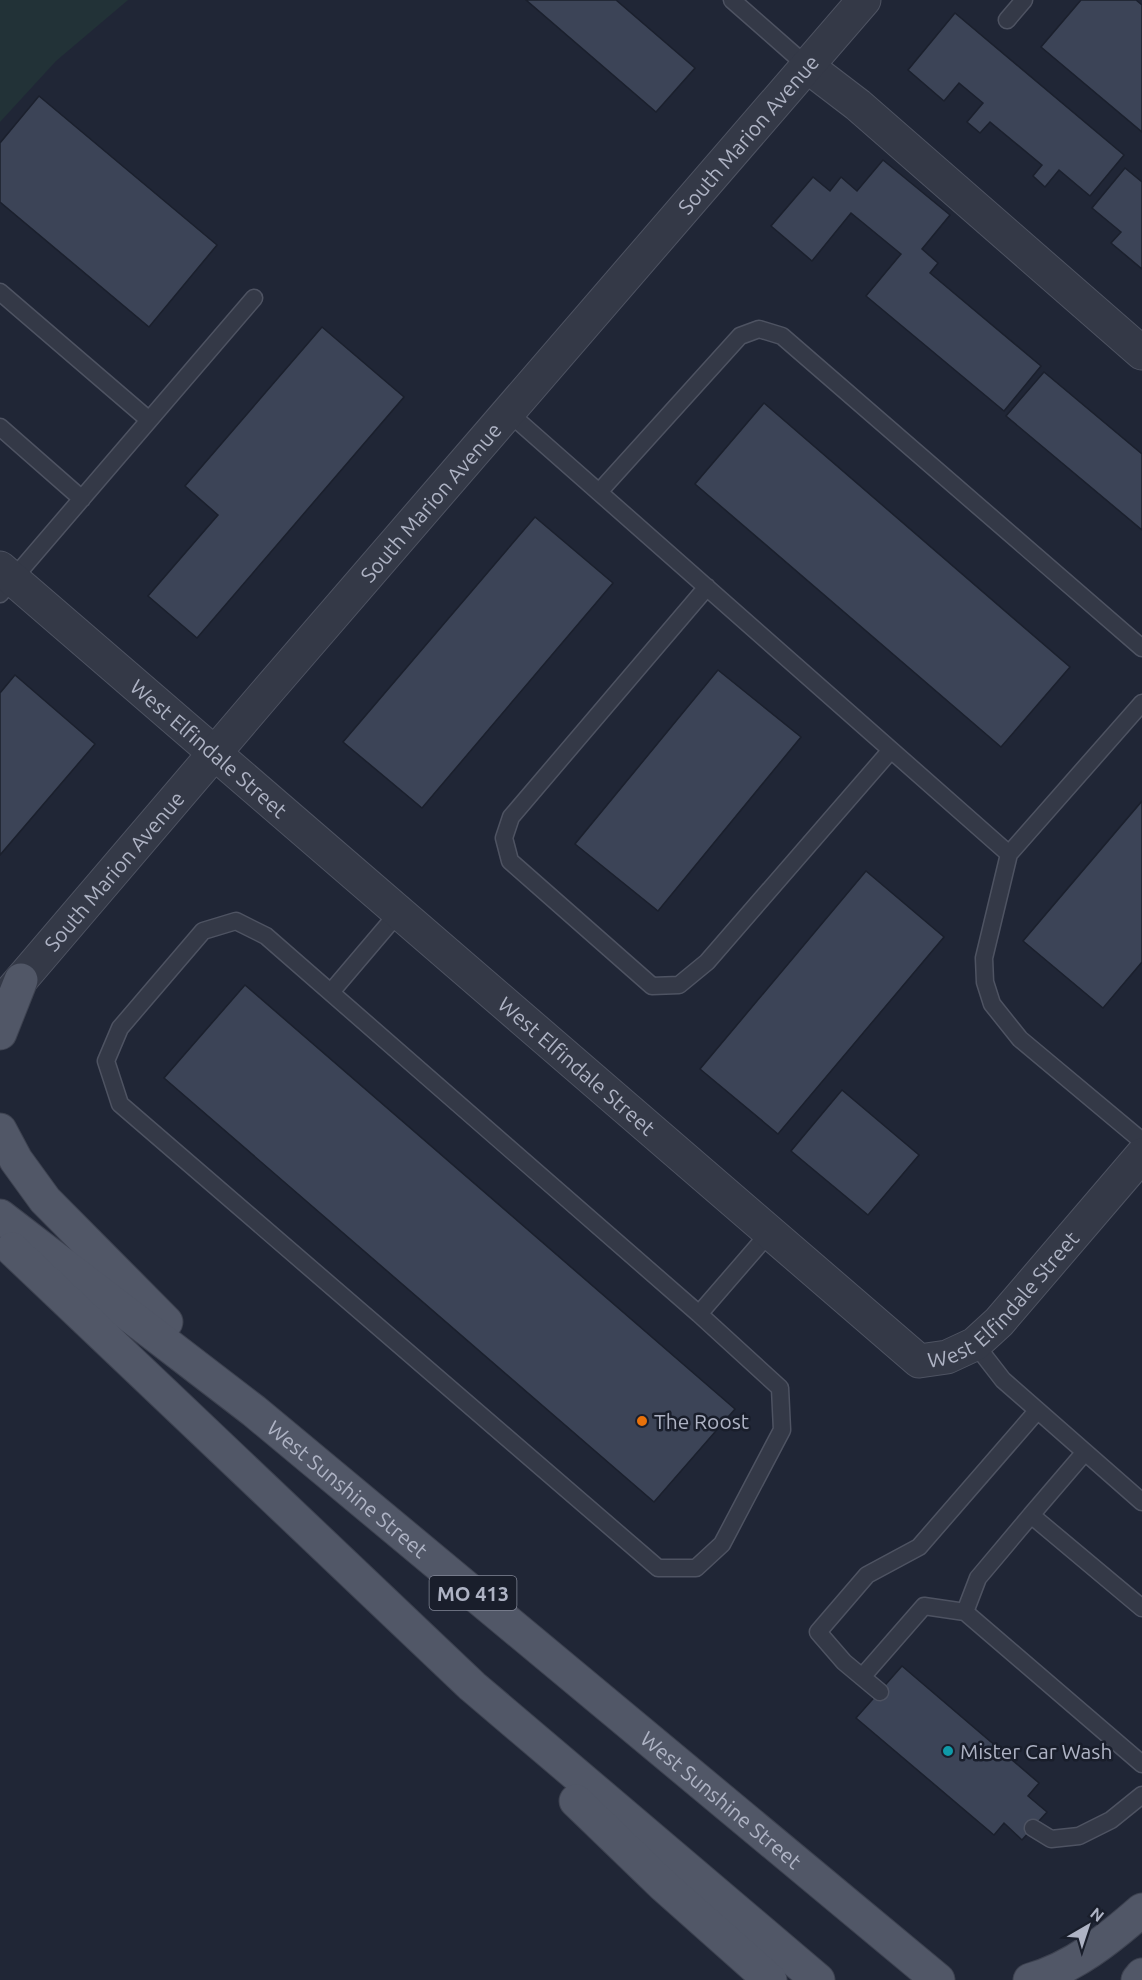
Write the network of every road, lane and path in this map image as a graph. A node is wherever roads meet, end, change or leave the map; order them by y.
1 (732, 0) edge
2 (864, 0) edge
3 (1024, 0) edge
4 (1007, 20) dead end
5 (807, 66) junction
6 (0, 292) edge
7 (254, 298) dead end
8 (1142, 352) edge
9 (508, 412) junction
10 (149, 420) junction
11 (0, 427) edge
12 (599, 492) junction
13 (82, 498) junction
14 (4, 580) edge
15 (707, 587) junction
16 (1142, 648) edge
17 (1142, 703) edge
18 (891, 750) junction
19 (215, 753) junction
20 (1009, 854) junction
21 (399, 912) junction
22 (11, 986) edge
23 (331, 992) junction
24 (0, 1005) edge
25 (0, 1033) edge
26 (0, 1130) edge
27 (1142, 1141) edge
28 (1142, 1155) edge
29 (0, 1216) edge
30 (770, 1232) junction
31 (0, 1237) edge
32 (699, 1314) junction
33 (975, 1344) junction
34 (254, 1411) junction
35 (1037, 1411) junction
36 (1085, 1452) junction
37 (1142, 1502) edge
38 (1031, 1515) junction
39 (1142, 1608) edge
40 (965, 1612) junction
41 (862, 1677) junction
42 (472, 1686) junction
43 (880, 1692) dead end
44 (1142, 1764) edge
45 (1142, 1795) edge
46 (1033, 1828) dead end
47 (1142, 1910) edge
48 (1142, 1976) edge
49 (770, 1980) edge
50 (818, 1980) edge
51 (938, 1980) edge
52 (1030, 1980) edge
53 (1138, 1980) edge

1 - 5 lane
2 - 5 street, South Marion Avenue
3 - 4 lane
5 - 8 street
5 - 9 street, South Marion Avenue
6 - 10 lane
7 - 10 lane
9 - 12 lane
9 - 19 street, South Marion Avenue
10 - 13 lane
11 - 13 lane
12 - 15 lane
12 - 16 lane
13 - 14 lane
14 - 19 street, West Elfindale Street
15 - 18 lane
15 - 18 lane
17 - 20 lane
18 - 20 lane
19 - 21 street, West Elfindale Street
19 - 22 street, South Marion Avenue
20 - 27 lane
21 - 23 lane
21 - 30 street, West Elfindale Street
22 - 24 street, South Marion Avenue
22 - 25 main road
23 - 32 lane
23 - 32 lane
26 - 34 main road
28 - 33 street, West Elfindale Street
29 - 34 main road, West Sunshine Street / MO 413
30 - 32 lane
30 - 33 street, West Elfindale Street
31 - 42 main road, MO 413
33 - 35 lane
34 - 51 main road, West Sunshine Street / MO 413
35 - 36 lane
35 - 41 lane
36 - 37 lane
36 - 38 lane
38 - 39 lane
38 - 40 lane
40 - 41 lane
40 - 44 lane
41 - 43 lane
42 - 49 main road
42 - 50 main road, MO 413
45 - 46 lane
47 - 52 main road
48 - 53 main road

